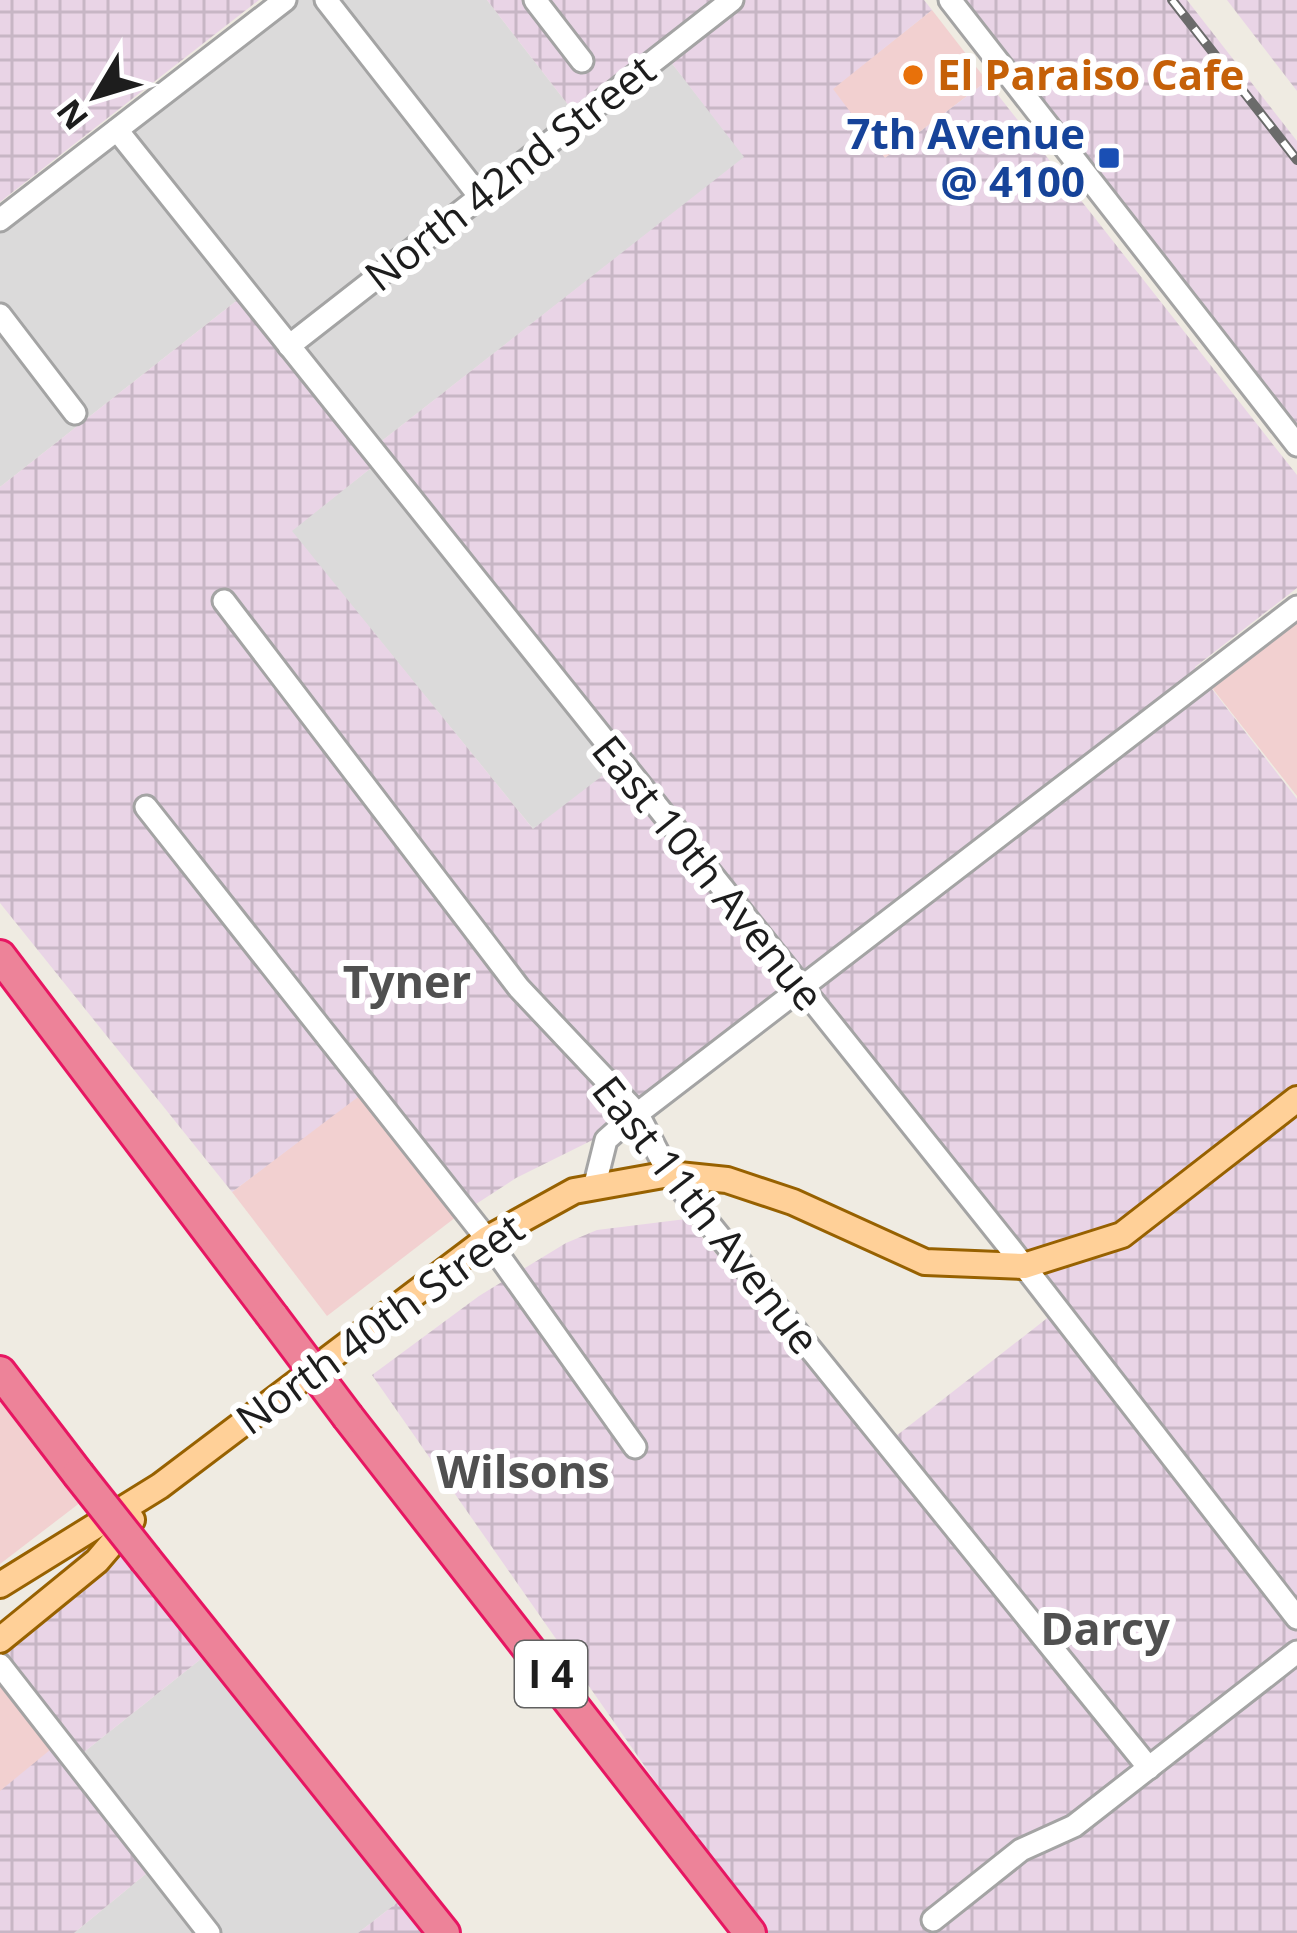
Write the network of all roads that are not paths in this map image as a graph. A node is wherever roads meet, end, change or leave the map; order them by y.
1 (285, 0) edge
2 (326, 0) edge
3 (536, 0) edge
4 (732, 0) edge
5 (950, 0) edge
6 (582, 61) dead end
7 (117, 130) junction
8 (480, 196) junction
9 (0, 220) edge
10 (0, 315) edge
11 (289, 346) junction
12 (75, 412) dead end
13 (1297, 445) edge
14 (224, 601) dead end
15 (1297, 607) edge
16 (146, 807) dead end
17 (0, 956) edge
18 (0, 968) edge
19 (801, 990) junction
20 (60, 1035) junction
21 (1297, 1099) edge
22 (637, 1114) junction
23 (669, 1174) junction
24 (595, 1184) junction
25 (487, 1239) junction
26 (1024, 1266) junction
27 (0, 1372) edge
28 (635, 1447) dead end
29 (160, 1486) junction
30 (0, 1585) edge
31 (1297, 1618) edge
32 (0, 1640) edge
33 (1297, 1652) edge
34 (0, 1665) edge
35 (1149, 1768) junction
36 (933, 1920) dead end
37 (209, 1933) edge
38 (444, 1933) edge
39 (750, 1933) edge

1 - 7 street
2 - 8 street
3 - 6 street
4 - 8 street, North 42nd Street
5 - 13 street
7 - 9 street
7 - 11 street, East 10th Avenue
8 - 11 street, North 42nd Street
10 - 12 street
11 - 19 street, East 10th Avenue
14 - 22 street, East 11th Avenue
15 - 19 street
16 - 25 street
17 - 20 highway, I 4
18 - 20 highway
19 - 22 street
19 - 26 street, East 10th Avenue
20 - 39 highway, I 4, bridge
21 - 26 main road, North 40th Street
22 - 23 street, East 11th Avenue
22 - 24 street
23 - 24 main road, North 40th Street
23 - 26 main road, North 40th Street
23 - 35 street, East 11th Avenue
24 - 25 main road, North 40th Street
25 - 28 street
25 - 29 main road, North 40th Street
26 - 31 street, East 10th Avenue
27 - 38 highway, bridge
29 - 30 main road, North 40th Street
29 - 32 main road, North 40th Street
33 - 35 street
34 - 37 street
35 - 36 street

